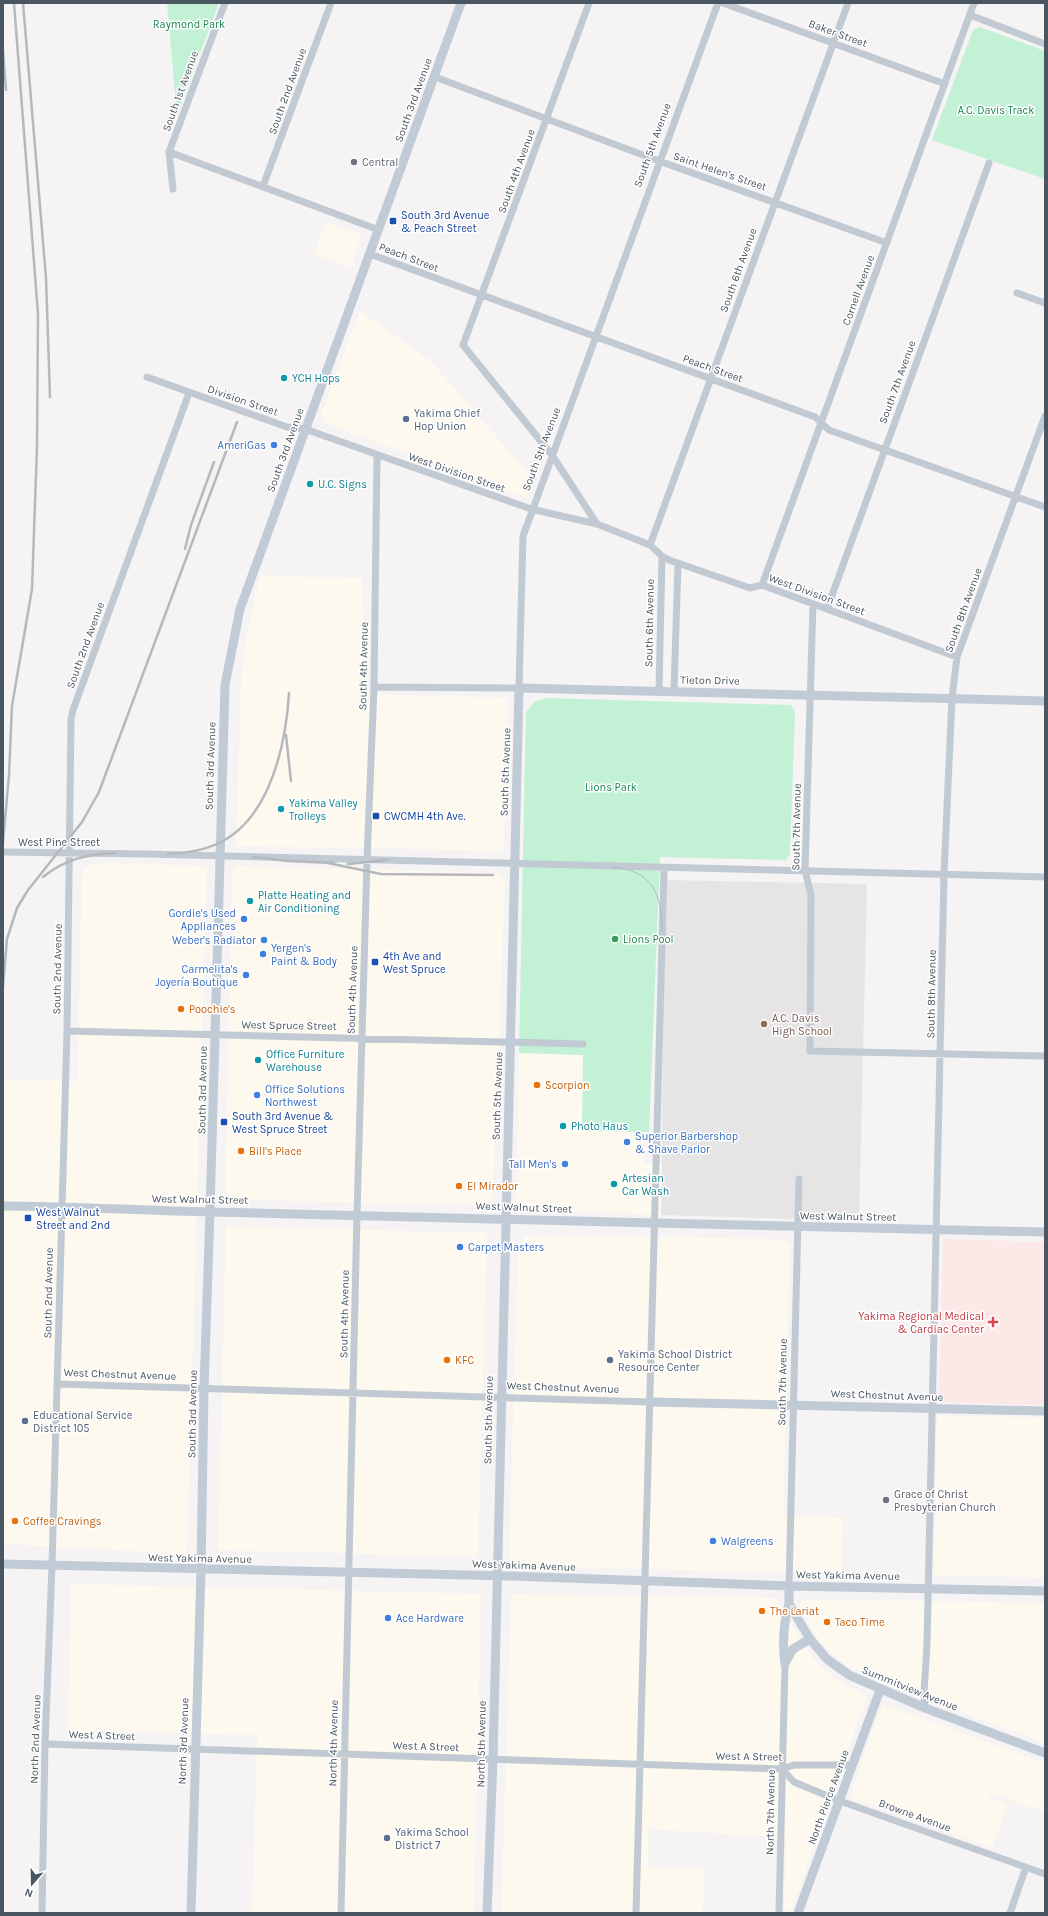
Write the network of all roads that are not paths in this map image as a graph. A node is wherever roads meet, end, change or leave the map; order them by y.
1 (225, 3) edge
2 (331, 3) edge
3 (461, 3) edge
4 (589, 3) edge
5 (718, 3) edge
6 (723, 3) edge
7 (848, 3) edge
8 (974, 3) edge
9 (970, 15) junction
10 (834, 43) junction
11 (1045, 44) edge
12 (434, 77) junction
13 (945, 84) junction
14 (546, 119) junction
15 (170, 152) junction
16 (659, 161) junction
17 (990, 164) dead end
18 (263, 186) junction
19 (173, 189) dead end
20 (775, 202) junction
21 (379, 230) junction
22 (887, 243) junction
23 (370, 254) junction
24 (1017, 293) dead end
25 (482, 296) junction
26 (1045, 303) edge
27 (596, 338) junction
28 (147, 377) dead end
29 (710, 379) junction
30 (189, 393) junction
31 (1045, 416) edge
32 (821, 424) junction
33 (305, 429) junction
34 (884, 450) junction
35 (377, 455) junction
36 (552, 455) junction
37 (1016, 496) junction
38 (1045, 507) edge
39 (531, 509) junction
40 (597, 524) junction
41 (650, 545) junction
42 (662, 556) junction
43 (678, 562) junction
44 (762, 585) junction
45 (813, 604) junction
46 (827, 609) junction
47 (957, 656) junction
48 (374, 687) junction
49 (519, 688) junction
50 (659, 690) junction
51 (674, 691) junction
52 (810, 694) junction
53 (952, 698) junction
54 (1045, 701) edge
55 (3, 852) edge
56 (69, 853) junction
57 (219, 855) junction
58 (367, 860) junction
59 (514, 863) junction
60 (664, 868) junction
61 (805, 870) junction
62 (944, 874) junction
63 (1045, 877) edge
64 (67, 1031) junction
65 (215, 1035) junction
66 (362, 1037) junction
67 (510, 1043) junction
68 (583, 1044) dead end
69 (940, 1054) junction
70 (1045, 1056) edge
71 (799, 1179) dead end
72 (3, 1206) edge
73 (61, 1206) junction
74 (210, 1212) junction
75 (357, 1214) junction
76 (505, 1218) junction
77 (655, 1224) junction
78 (797, 1227) junction
79 (937, 1230) junction
80 (1045, 1232) edge
81 (57, 1384) junction
82 (204, 1388) junction
83 (354, 1394) junction
84 (500, 1398) junction
85 (650, 1402) junction
86 (792, 1404) junction
87 (932, 1409) junction
88 (1045, 1411) edge
89 (3, 1564) edge
90 (52, 1566) junction
91 (201, 1570) junction
92 (348, 1573) junction
93 (496, 1576) junction
94 (645, 1581) junction
95 (789, 1586) junction
96 (928, 1588) junction
97 (1045, 1591) edge
98 (790, 1604) junction
99 (810, 1639) junction
100 (785, 1664) junction
101 (880, 1690) junction
102 (925, 1708) junction
103 (45, 1744) junction
104 (194, 1749) junction
105 (1045, 1752) edge
106 (344, 1754) junction
107 (493, 1759) junction
108 (641, 1764) junction
109 (853, 1765) junction
110 (782, 1769) junction
111 (840, 1801) junction
112 (1026, 1867) junction
113 (1045, 1874) edge
114 (42, 1913) edge
115 (191, 1913) edge
116 (341, 1913) edge
117 (487, 1913) edge
118 (636, 1913) edge
119 (779, 1913) edge
120 (798, 1913) edge
121 (1010, 1913) edge

1 - 15 street, South 1st Avenue
2 - 18 street, South 2nd Avenue
3 - 12 street, South 3rd Avenue
4 - 14 street, South 4th Avenue
5 - 16 street, South 5th Avenue
6 - 10 street, Baker Street
7 - 10 street, South 6th Avenue
8 - 9 street, Cornell Avenue
9 - 11 street
9 - 13 street, Cornell Avenue
10 - 13 street, Baker Street
10 - 20 street, South 6th Avenue
12 - 14 street, Saint Helen's Street
12 - 21 street, South 3rd Avenue
13 - 22 street, Cornell Avenue
14 - 16 street, Saint Helen's Street
14 - 25 street, South 4th Avenue
15 - 18 street, Peach Street
15 - 19 street, South 1st Avenue
16 - 20 street, Saint Helen's Street
16 - 27 street, South 5th Avenue
17 - 34 street, South 7th Avenue
18 - 21 street, Peach Street
20 - 22 street, Saint Helen's Street
20 - 29 street, South 6th Avenue
21 - 23 street, South 3rd Avenue
22 - 32 street, Cornell Avenue
23 - 25 street, Peach Street
23 - 33 street, South 3rd Avenue
24 - 26 street
25 - 27 street, Peach Street
25 - 36 street, South 4th Avenue
27 - 29 street, Peach Street
27 - 36 street, South 5th Avenue
28 - 30 street, Division Street
29 - 32 street, Peach Street
29 - 41 street, South 6th Avenue
30 - 33 street, Division Street
30 - 56 street, South 2nd Avenue
31 - 37 street, South 8th Avenue
32 - 34 street, Peach Street
32 - 44 street, Cornell Avenue
33 - 35 street, Division Street
33 - 57 street, South 3rd Avenue
34 - 37 street, Peach Street
34 - 46 street, South 7th Avenue
35 - 39 street, West Division Street
35 - 48 street, South 4th Avenue
36 - 39 street, South 5th Avenue
36 - 40 street
37 - 38 street, Peach Street
37 - 47 street, South 8th Avenue
39 - 40 street, West Division Street
39 - 49 street, South 5th Avenue
40 - 41 street, West Division Street
41 - 42 street, West Division Street
42 - 43 street, West Division Street
42 - 50 street, South 6th Avenue
43 - 44 street, West Division Street
43 - 51 street
44 - 45 street, West Division Street
45 - 46 street, West Division Street
45 - 52 street, South 7th Avenue
46 - 47 street, West Division Street
47 - 53 street, South 8th Avenue
48 - 49 street, Tieton Drive
48 - 58 street, South 4th Avenue
49 - 50 street, Tieton Drive
49 - 59 street, South 5th Avenue
50 - 51 street, Tieton Drive
51 - 52 street, Tieton Drive
52 - 53 street, Tieton Drive
52 - 61 street, South 7th Avenue
53 - 54 street, Tieton Drive
53 - 62 street, South 8th Avenue
55 - 56 street, West Pine Street
56 - 57 street, West Pine Street
56 - 64 street, South 2nd Avenue
57 - 58 street, West Pine Street
57 - 65 street, South 3rd Avenue
58 - 59 street, West Pine Street
58 - 66 street, South 4th Avenue
59 - 60 street, West Pine Street
59 - 67 street, South 5th Avenue
60 - 61 street, West Pine Street
60 - 77 street
61 - 62 street, West Pine Street
61 - 69 street, South 7th Avenue
62 - 63 street, West Pine Street
62 - 69 street, South 8th Avenue
64 - 65 street, West Spruce Street
64 - 73 street, South 2nd Avenue
65 - 66 street, West Spruce Street
65 - 74 street, South 3rd Avenue
66 - 67 street, West Spruce Street
66 - 75 street, South 4th Avenue
67 - 68 street, West Spruce Street
67 - 76 street, South 5th Avenue
69 - 70 street
69 - 79 street, South 8th Avenue
71 - 78 street, South 7th Avenue
72 - 73 street, West Walnut Street
73 - 74 street, West Walnut Street
73 - 81 street, South 2nd Avenue
74 - 75 street, West Walnut Street
74 - 82 street, South 3rd Avenue
75 - 76 street, West Walnut Street
75 - 83 street, South 4th Avenue
76 - 77 street, West Walnut Street
76 - 84 street, South 5th Avenue
77 - 78 street, West Walnut Street
77 - 85 street
78 - 79 street, West Walnut Street
78 - 86 street, South 7th Avenue
79 - 80 street, West Walnut Street
79 - 87 street, South 8th Avenue
81 - 82 street, West Chestnut Avenue
81 - 90 street, South 2nd Avenue
82 - 83 street, West Chestnut Avenue
82 - 91 street, South 3rd Avenue
83 - 84 street, West Chestnut Avenue
83 - 92 street, South 4th Avenue
84 - 85 street, West Chestnut Avenue
84 - 93 street, South 5th Avenue
85 - 86 street, West Chestnut Avenue
85 - 94 street
86 - 87 street, West Chestnut Avenue
86 - 95 street, South 7th Avenue
87 - 88 street, West Chestnut Avenue
87 - 96 street, South 8th Avenue
89 - 90 street, West Yakima Avenue
90 - 91 street, West Yakima Avenue
90 - 103 street, North 2nd Avenue
91 - 92 street, West Yakima Avenue
91 - 104 street, North 3rd Avenue
92 - 93 street, West Yakima Avenue
92 - 106 street, North 4th Avenue
93 - 94 street, West Yakima Avenue
93 - 107 street, North 5th Avenue
94 - 95 street, West Yakima Avenue
94 - 108 street
95 - 96 street, West Yakima Avenue
95 - 98 street, Summitview Avenue
96 - 97 street, West Yakima Avenue
96 - 102 street, South 8th Avenue
98 - 99 street, Summitview Avenue
98 - 100 street
99 - 100 street
99 - 101 street, Summitview Avenue
100 - 110 street, North 7th Avenue
101 - 102 street, Summitview Avenue
101 - 109 street, North Pierce Avenue
102 - 105 street, Summitview Avenue
103 - 104 street, West A Street
103 - 114 street, North 2nd Avenue
104 - 106 street, West A Street
104 - 115 street, North 3rd Avenue
106 - 107 street, West A Street
106 - 116 street, North 4th Avenue
107 - 108 street, West A Street
107 - 117 street, North 5th Avenue
108 - 110 street, West A Street
108 - 118 street
109 - 110 street, West A Street
109 - 111 street, North Pierce Avenue
110 - 111 street, Browne Avenue
110 - 119 street, North 7th Avenue
111 - 112 street, Browne Avenue
111 - 120 street, North Pierce Avenue
112 - 113 street, Browne Avenue
112 - 121 street

